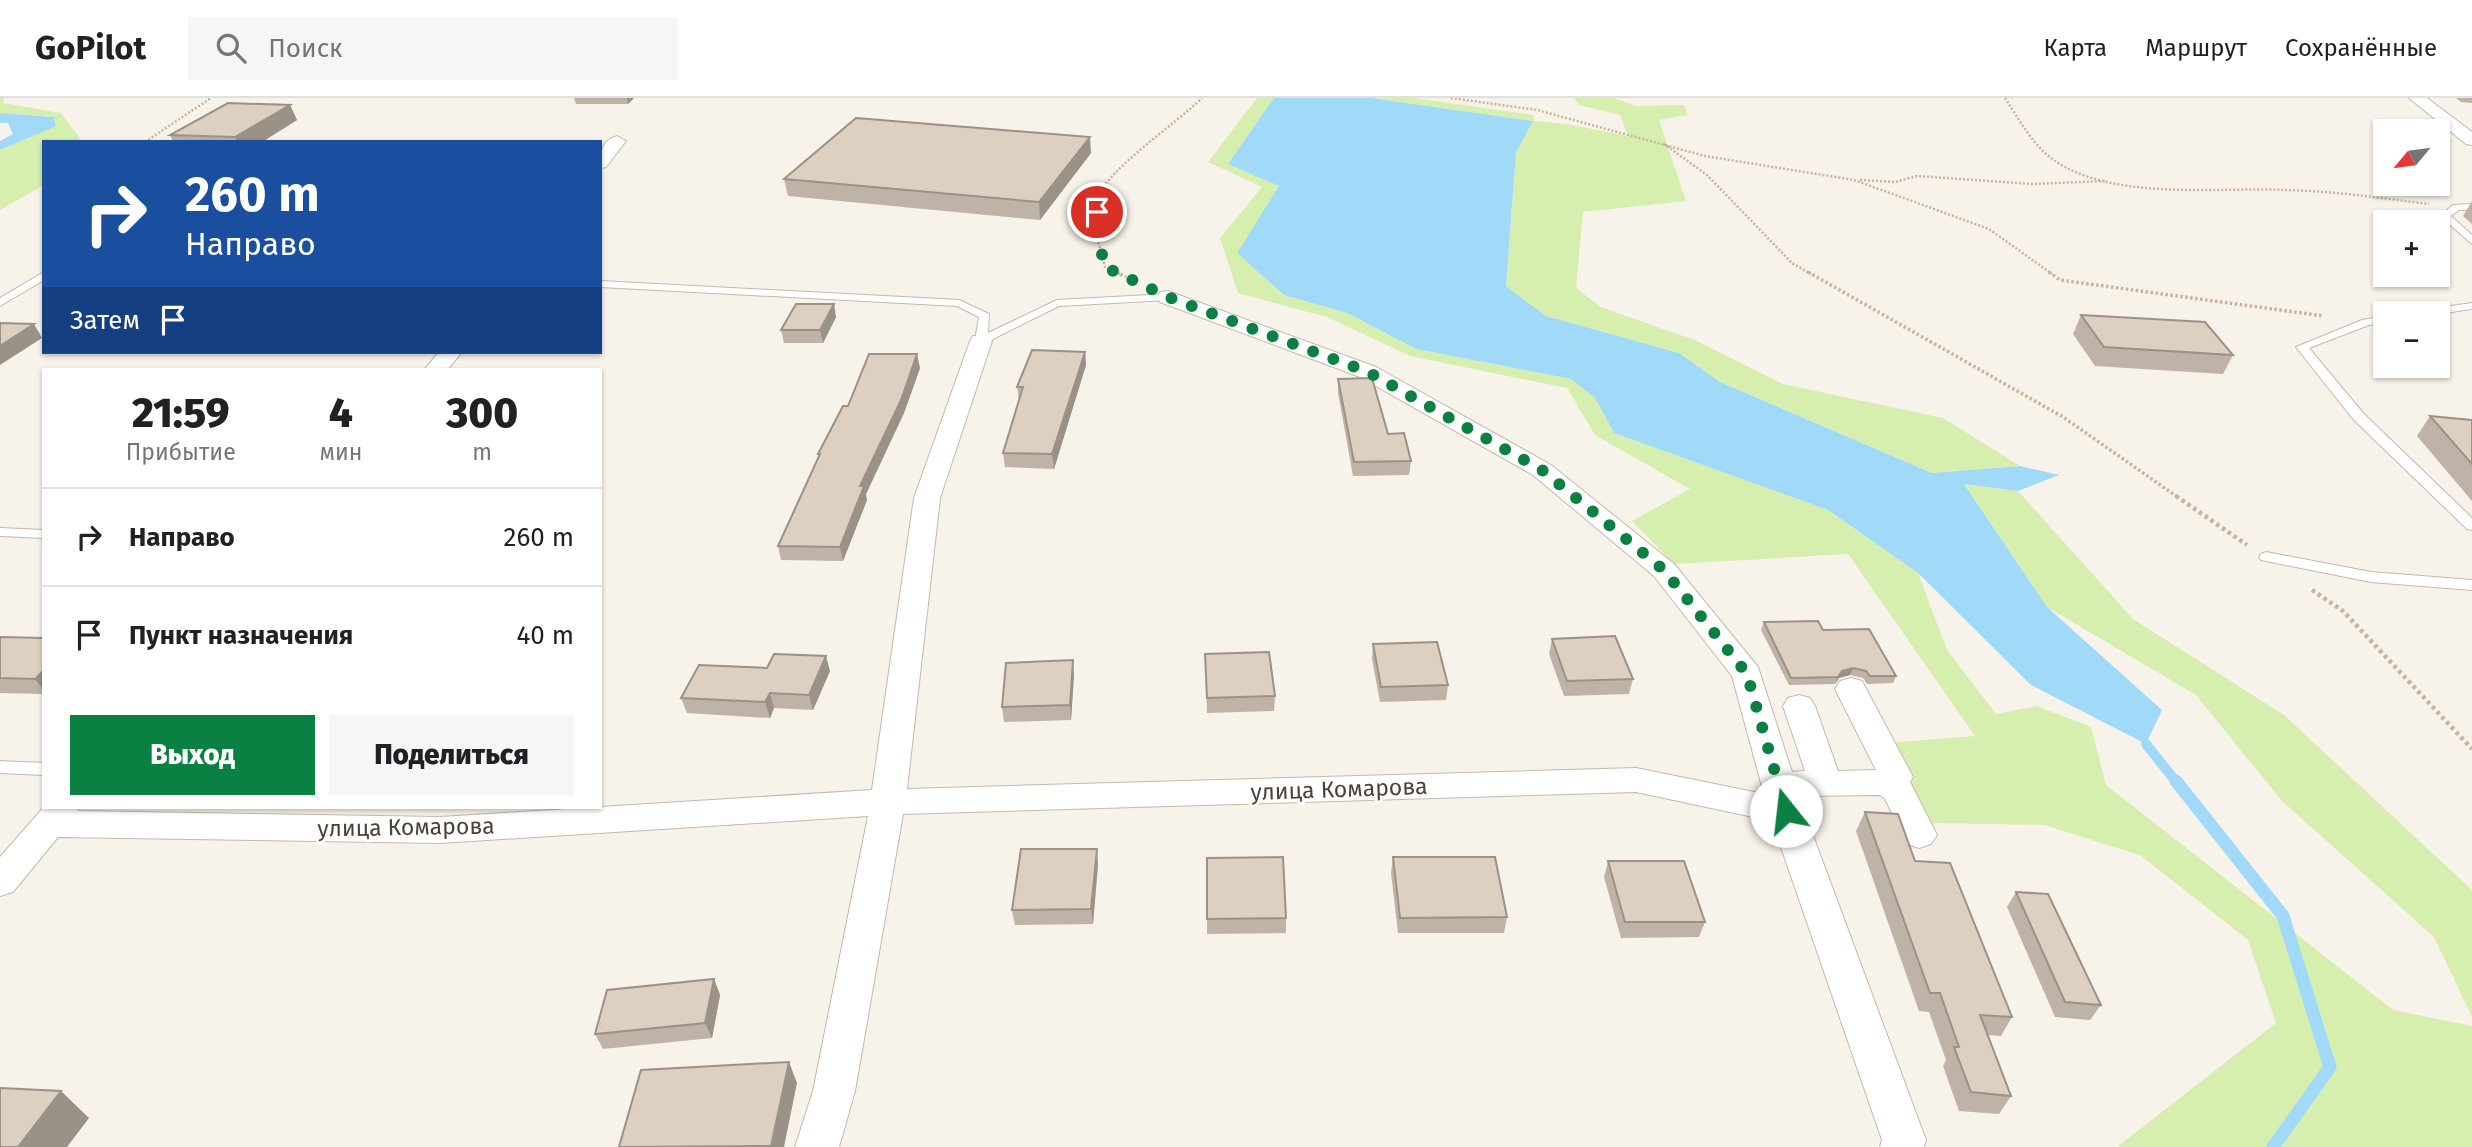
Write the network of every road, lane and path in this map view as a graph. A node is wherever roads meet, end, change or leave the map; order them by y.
1 (211, 98) edge
2 (1202, 98) edge
3 (1451, 98) edge
4 (2005, 98) edge
5 (2417, 98) edge
6 (148, 140) edge
7 (2472, 140) edge
8 (609, 142) edge
9 (1664, 144) junction
10 (602, 158) edge
11 (1854, 180) junction
12 (2113, 181) junction
13 (2457, 207) junction
14 (2472, 207) edge
15 (2472, 241) edge
16 (42, 276) edge
17 (602, 285) edge
18 (1168, 297) junction
19 (0, 303) edge
20 (2472, 306) edge
21 (2450, 309) edge
22 (2373, 321) edge
23 (2366, 322) junction
24 (981, 341) junction
25 (449, 354) edge
26 (437, 368) edge
27 (2472, 526) edge
28 (0, 532) edge
29 (42, 534) edge
30 (2266, 558) joint
31 (2472, 585) edge
32 (2310, 588) dead end
33 (1851, 689) dead end
34 (1799, 706) dead end
35 (2472, 749) edge
36 (0, 767) edge
37 (42, 769) edge
38 (1888, 782) junction
39 (1826, 783) junction
40 (888, 802) junction
41 (1785, 807) junction
42 (57, 815) edge
43 (1919, 835) dead end
44 (0, 881) edge
45 (817, 1147) edge
46 (1902, 1147) edge

1 - 6 path
2 - 18 path
3 - 9 path
4 - 12 path
5 - 7 street
8 - 10 street
9 - 11 path
9 - 30 path
11 - 12 path
11 - 23 path
12 - 13 path
13 - 14 lane
13 - 15 lane
16 - 19 lane
17 - 24 lane
18 - 24 lane
18 - 41 street
20 - 21 lane
22 - 23 lane
23 - 27 lane
24 - 40 street
25 - 26 street
28 - 29 lane
30 - 31 lane
32 - 35 path
33 - 38 street
34 - 39 street
36 - 37 lane
38 - 39 street
38 - 43 street
39 - 41 street
40 - 41 street, улица Комарова
40 - 42 street, улица Комарова
40 - 45 street
41 - 46 street
42 - 44 street, улица Комарова

